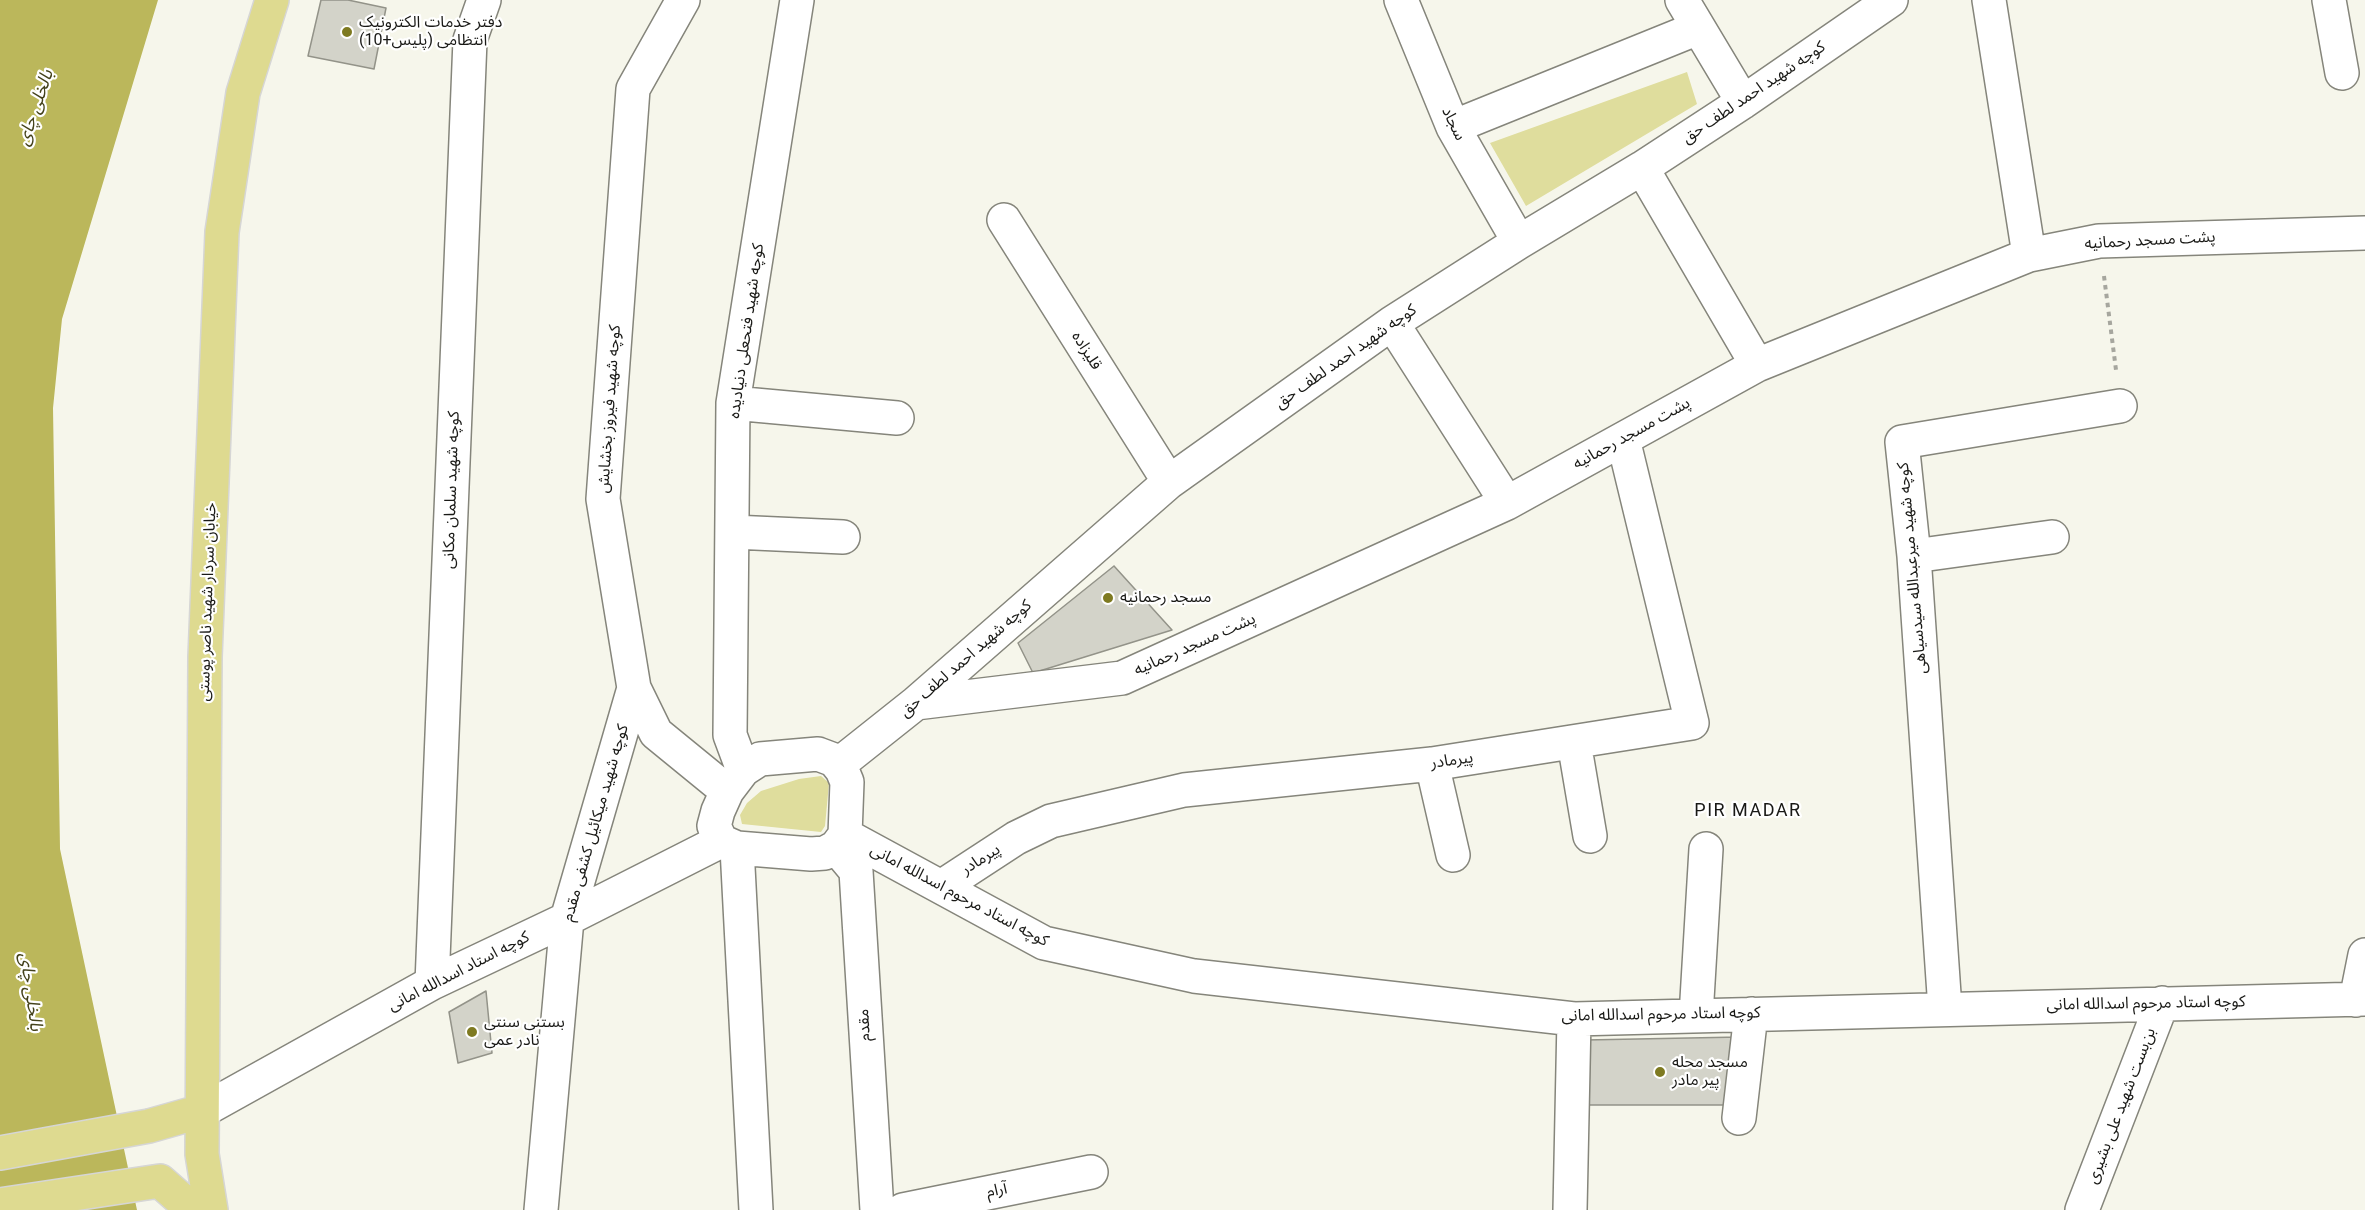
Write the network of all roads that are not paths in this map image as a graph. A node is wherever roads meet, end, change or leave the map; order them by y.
1 (272, 0) edge
2 (484, 0) edge
3 (683, 0) edge
4 (797, 0) edge
5 (1401, 0) edge
6 (1682, 0) edge
7 (1891, 0) edge
8 (1989, 0) edge
9 (2329, 0) edge
10 (1698, 28) junction
11 (2342, 73) dead end
12 (1743, 102) junction
13 (1453, 127) junction
14 (1642, 168) junction
15 (1004, 220) dead end
16 (2365, 233) edge
17 (1519, 242) junction
18 (2029, 255) junction
19 (1392, 323) junction
20 (1757, 365) junction
21 (734, 403) junction
22 (2121, 406) road end
23 (897, 418) dead end
24 (1623, 439) junction
25 (1169, 482) junction
26 (1507, 503) junction
27 (733, 532) junction
28 (843, 537) dead end
29 (2052, 537) dead end
30 (1914, 556) junction
31 (634, 688) junction
32 (916, 703) junction
33 (1574, 742) junction
34 (1432, 764) junction
35 (838, 765) junction
36 (735, 781) junction
37 (1590, 836) dead end
38 (841, 841) junction
39 (729, 845) junction
40 (1706, 849) dead end
41 (1453, 855) dead end
42 (941, 887) junction
43 (567, 919) junction
44 (2365, 955) edge
45 (432, 983) junction
46 (2361, 1000) edge
47 (2162, 1003) junction
48 (1945, 1009) junction
49 (1751, 1014) junction
50 (1696, 1016) junction
51 (1574, 1019) junction
52 (202, 1112) junction
53 (1739, 1118) dead end
54 (0, 1153) edge
55 (1091, 1172) dead end
56 (0, 1205) edge
57 (193, 1210) edge
58 (211, 1210) edge
59 (541, 1210) edge
60 (756, 1210) edge
61 (877, 1210) edge
62 (903, 1210) edge
63 (1570, 1210) edge
64 (2082, 1210) edge

1 - 52 main road, خیابان سردار شهید ناصر پوستی
2 - 45 street, کوچه شهید سلمان مکانی
3 - 31 street, کوچه شهید فیروز بخشایش
4 - 21 street, کوچه شهید فتحعلی دنیادیده
5 - 13 street, سجاد
6 - 10 street
7 - 12 street, کوچه شهید احمد لطف حق
8 - 18 street
9 - 11 street
10 - 12 street
10 - 13 street
12 - 14 street, کوچه شهید احمد لطف حق
13 - 17 street, سجاد
14 - 17 street, کوچه شهید احمد لطف حق
14 - 20 street
15 - 25 street, قلیزاده
16 - 18 street, پشت مسجد رحمانیه
17 - 19 street, کوچه شهید احمد لطف حق
18 - 20 street, پشت مسجد رحمانیه
19 - 25 street, کوچه شهید احمد لطف حق
19 - 26 street
20 - 24 street, پشت مسجد رحمانیه
21 - 23 street
21 - 27 street, کوچه شهید فتحعلی دنیادیده
22 - 30 street, کوچه شهید میرعبدالله سیدسیاهی
24 - 26 street, پشت مسجد رحمانیه
24 - 33 street, پیرمادر
25 - 32 street, کوچه شهید احمد لطف حق
26 - 32 street, پشت مسجد رحمانیه
27 - 28 street
27 - 36 street, کوچه شهید فتحعلی دنیادیده
29 - 30 street
30 - 48 street, کوچه شهید میرعبدالله سیدسیاهی
31 - 36 street, کوچه شهید فیروز بخشایش
31 - 43 street, کوچه شهید میکائیل کشفی مقدم
32 - 35 street, کوچه شهید احمد لطف حق
33 - 34 street, پیرمادر
33 - 37 street
34 - 41 street
34 - 42 street, پیرمادر
35 - 36 street
35 - 38 street
36 - 39 street
38 - 39 street
38 - 42 street, کوچه استاد مرحوم اسدالله امانی
38 - 61 street, مقدم
39 - 43 street, کوچه استاد اسدالله امانی
39 - 60 street
40 - 50 street
42 - 51 street, کوچه استاد مرحوم اسدالله امانی
43 - 45 street, کوچه استاد اسدالله امانی
43 - 59 street, کوچه شهید میکائیل کشفی مقدم
44 - 46 street
45 - 52 street, کوچه استاد اسدالله امانی
46 - 47 street, کوچه استاد مرحوم اسدالله امانی
47 - 48 street, کوچه استاد مرحوم اسدالله امانی
47 - 64 street, بن‌بست شهید علی بشیری
48 - 49 street, کوچه استاد مرحوم اسدالله امانی
49 - 50 street, کوچه استاد مرحوم اسدالله امانی
49 - 53 street
50 - 51 street, کوچه استاد مرحوم اسدالله امانی
51 - 63 street
52 - 54 main road
52 - 58 main road, خیابان سردار شهید ناصر پوستی
55 - 62 street, آرام
56 - 57 main road

